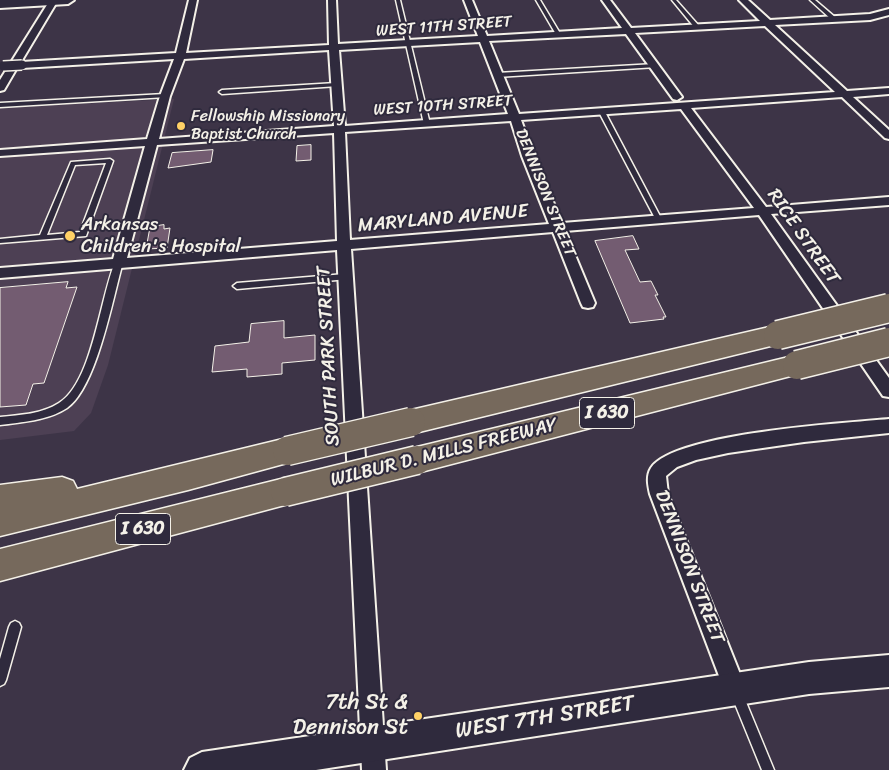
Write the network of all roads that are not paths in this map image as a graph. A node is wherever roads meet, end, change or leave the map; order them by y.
1 (53, 0) edge
2 (68, 0) edge
3 (194, 0) edge
4 (332, 0) edge
5 (398, 0) edge
6 (468, 0) edge
7 (538, 0) edge
8 (606, 0) edge
9 (674, 0) edge
10 (743, 0) edge
11 (812, 0) edge
12 (0, 4) edge
13 (889, 12) edge
14 (834, 19) junction
15 (766, 22) junction
16 (697, 27) junction
17 (629, 31) junction
18 (559, 35) junction
19 (483, 39) junction
20 (408, 44) junction
21 (334, 49) junction
22 (180, 58) junction
23 (2, 66) edge
24 (655, 66) junction
25 (497, 75) junction
26 (336, 85) junction
27 (0, 88) edge
28 (889, 91) edge
29 (222, 92) dead end
30 (844, 94) junction
31 (165, 96) junction
32 (681, 101) junction
33 (0, 105) edge
34 (602, 112) junction
35 (515, 118) junction
36 (427, 124) junction
37 (339, 130) junction
38 (889, 136) edge
39 (152, 142) junction
40 (96, 146) junction
41 (0, 153) edge
42 (90, 161) junction
43 (889, 202) edge
44 (763, 212) junction
45 (659, 220) junction
46 (559, 228) junction
47 (43, 237) junction
48 (0, 241) edge
49 (345, 246) junction
50 (119, 262) junction
51 (0, 273) edge
52 (345, 277) junction
53 (237, 286) dead end
54 (588, 303) dead end
55 (889, 308) edge
56 (889, 342) edge
57 (884, 377) edge
58 (889, 391) edge
59 (0, 420) edge
60 (889, 426) edge
61 (188, 477) junction
62 (0, 499) edge
63 (0, 521) edge
64 (0, 565) edge
65 (16, 627) dead end
66 (889, 670) edge
67 (0, 680) edge
68 (735, 689) junction
69 (373, 757) edge
70 (202, 770) edge
71 (768, 770) edge

1 - 2 street
1 - 12 street
1 - 27 street
3 - 22 street
4 - 21 street, SOUTH PARK STREET
5 - 20 lane
6 - 19 street, DENNISON STREET
7 - 18 lane
8 - 17 street, RICE STREET
9 - 16 lane
10 - 15 street
11 - 14 lane
13 - 14 street, WEST 11TH STREET
14 - 15 street, WEST 11TH STREET
15 - 16 street, WEST 11TH STREET
15 - 30 street
16 - 17 street, WEST 11TH STREET
17 - 18 street, WEST 11TH STREET
17 - 24 street, RICE STREET
18 - 19 street, WEST 11TH STREET
19 - 20 street, WEST 11TH STREET
19 - 25 street, DENNISON STREET
20 - 21 street, WEST 11TH STREET
20 - 36 lane
21 - 22 street, WEST 11TH STREET
21 - 26 street, SOUTH PARK STREET
22 - 23 street, WEST 11TH STREET, bridge
22 - 31 street
24 - 25 lane
24 - 32 street, RICE STREET
25 - 35 street, DENNISON STREET
26 - 29 lane
26 - 37 street, SOUTH PARK STREET
28 - 30 street, WEST 10TH STREET
30 - 32 street, WEST 10TH STREET
30 - 38 street
31 - 33 lane
31 - 39 street
32 - 34 street, WEST 10TH STREET
32 - 44 street, RICE STREET
34 - 35 street, WEST 10TH STREET
34 - 45 lane
35 - 36 street, WEST 10TH STREET
35 - 46 street, DENNISON STREET
36 - 37 street, WEST 10TH STREET
37 - 39 street, WEST 10TH STREET
37 - 49 street, SOUTH PARK STREET
39 - 40 street, WEST 10TH STREET
39 - 50 street
40 - 41 street, WEST 10TH STREET
40 - 42 lane
42 - 47 lane
42 - 47 lane
43 - 44 street, MARYLAND AVENUE
44 - 45 street, MARYLAND AVENUE
44 - 57 street, RICE STREET
45 - 46 street, MARYLAND AVENUE
46 - 49 street, MARYLAND AVENUE
46 - 54 street, DENNISON STREET
47 - 48 lane
49 - 50 street, MARYLAND AVENUE
49 - 52 street, SOUTH PARK STREET
50 - 51 street, MARYLAND AVENUE
50 - 59 lane
52 - 53 lane
52 - 69 street, SOUTH PARK STREET
55 - 61 highway, WILBUR D. MILLS FREEWAY / I 630, bridge
56 - 64 highway, WILBUR D. MILLS FREEWAY / I 630, bridge
57 - 58 street, RICE STREET
60 - 68 street, DENNISON STREET
61 - 62 highway
61 - 63 highway, WILBUR D. MILLS FREEWAY / I 630
65 - 67 lane
66 - 68 street, WEST 7TH STREET
68 - 69 street, WEST 7TH STREET
68 - 71 lane
69 - 70 street, WEST 7TH STREET

